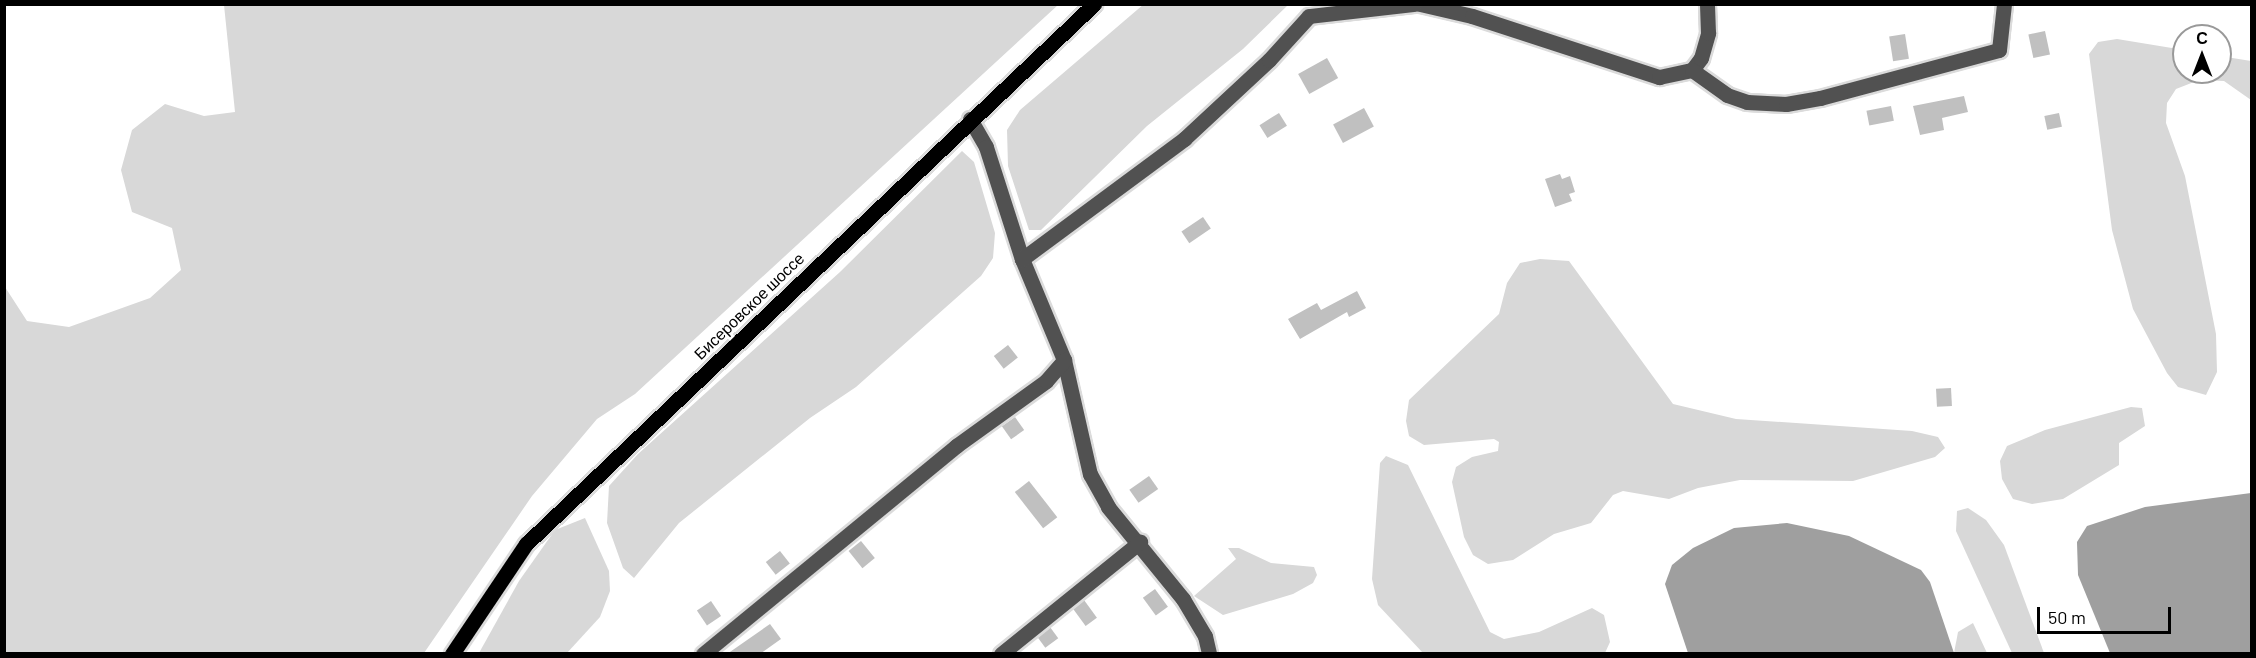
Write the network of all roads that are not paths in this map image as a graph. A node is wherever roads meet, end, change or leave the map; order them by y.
1 (1094, 4) edge
2 (1414, 4) edge
3 (1420, 4) edge
4 (1707, 4) edge
5 (2004, 4) edge
6 (1311, 10) edge
7 (1692, 70) junction
8 (970, 119) junction
9 (1022, 259) junction
10 (1064, 360) junction
11 (1140, 542) junction
12 (452, 654) edge
13 (703, 654) edge
14 (1001, 654) edge
15 (1209, 654) edge

1 - 8 main road, Бисеровское шоссе
2 - 6 street
3 - 7 street
4 - 7 street
5 - 7 street
6 - 9 street
8 - 9 street
8 - 12 main road, Бисеровское шоссе
9 - 10 street
10 - 11 street
10 - 13 street
11 - 14 street
11 - 15 street

